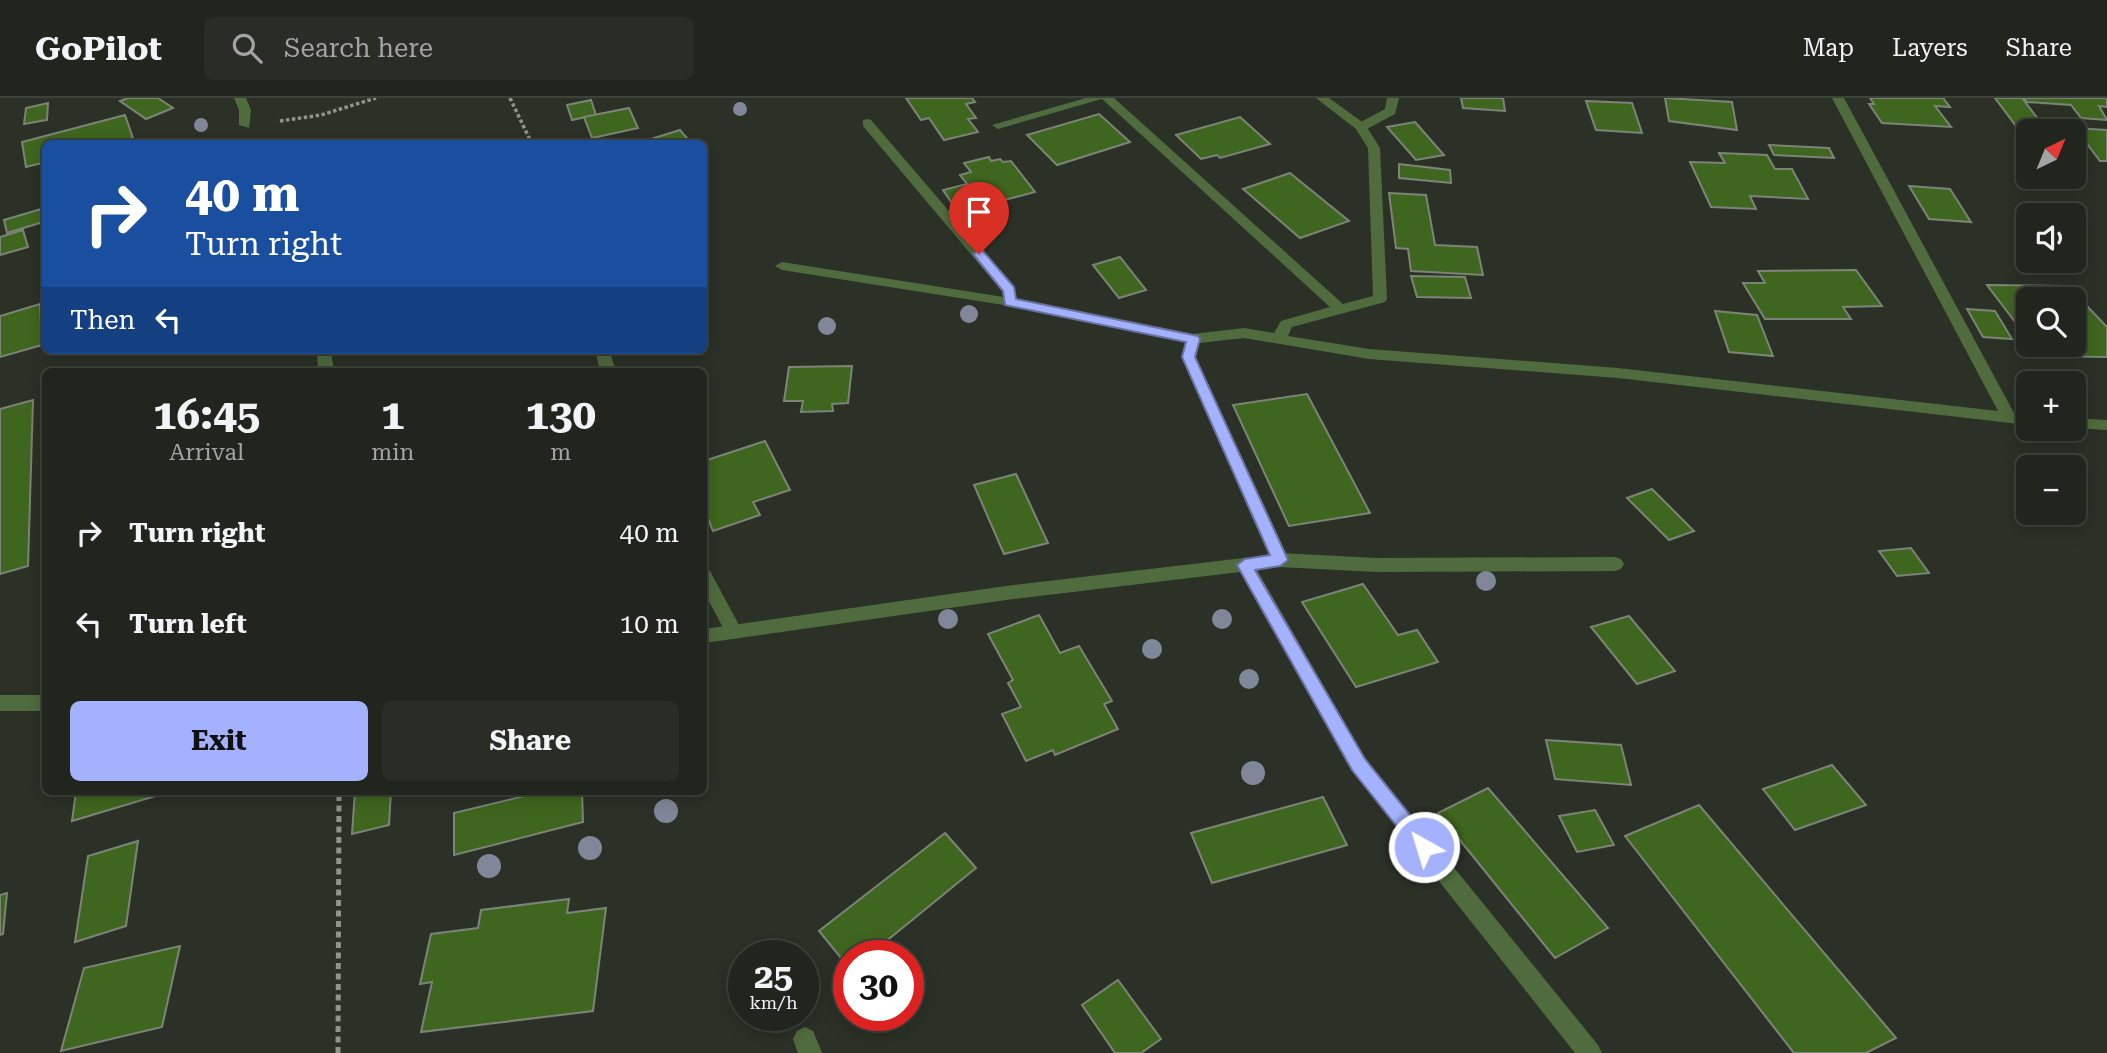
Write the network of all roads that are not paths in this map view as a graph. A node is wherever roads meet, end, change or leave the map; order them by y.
1 (240, 98) edge
2 (1099, 98) edge
3 (1107, 98) edge
4 (1322, 98) edge
5 (1393, 98) edge
6 (1838, 98) edge
7 (867, 123) dead end
8 (245, 125) road end
9 (998, 125) dead end
10 (1361, 127) junction
11 (782, 266) dead end
12 (1010, 302) junction
13 (1340, 309) junction
14 (1279, 338) junction
15 (1193, 339) junction
16 (2009, 418) junction
17 (2016, 419) edge
18 (2086, 424) edge
19 (2107, 425) edge
20 (1280, 560) junction
21 (1245, 565) junction
22 (1615, 565) dead end
23 (707, 582) edge
24 (734, 632) junction
25 (707, 636) edge
26 (42, 703) edge
27 (0, 704) edge
28 (1590, 1053) edge

1 - 8 street
2 - 9 street
3 - 13 street
4 - 10 street
5 - 10 street
6 - 16 street
7 - 12 street
10 - 13 street
11 - 12 street
12 - 15 street
13 - 14 street
14 - 15 street
14 - 16 street
15 - 20 street
16 - 17 street
18 - 19 street
20 - 21 street
20 - 22 street
21 - 24 street
21 - 28 street
23 - 24 street
24 - 25 street
26 - 27 street

